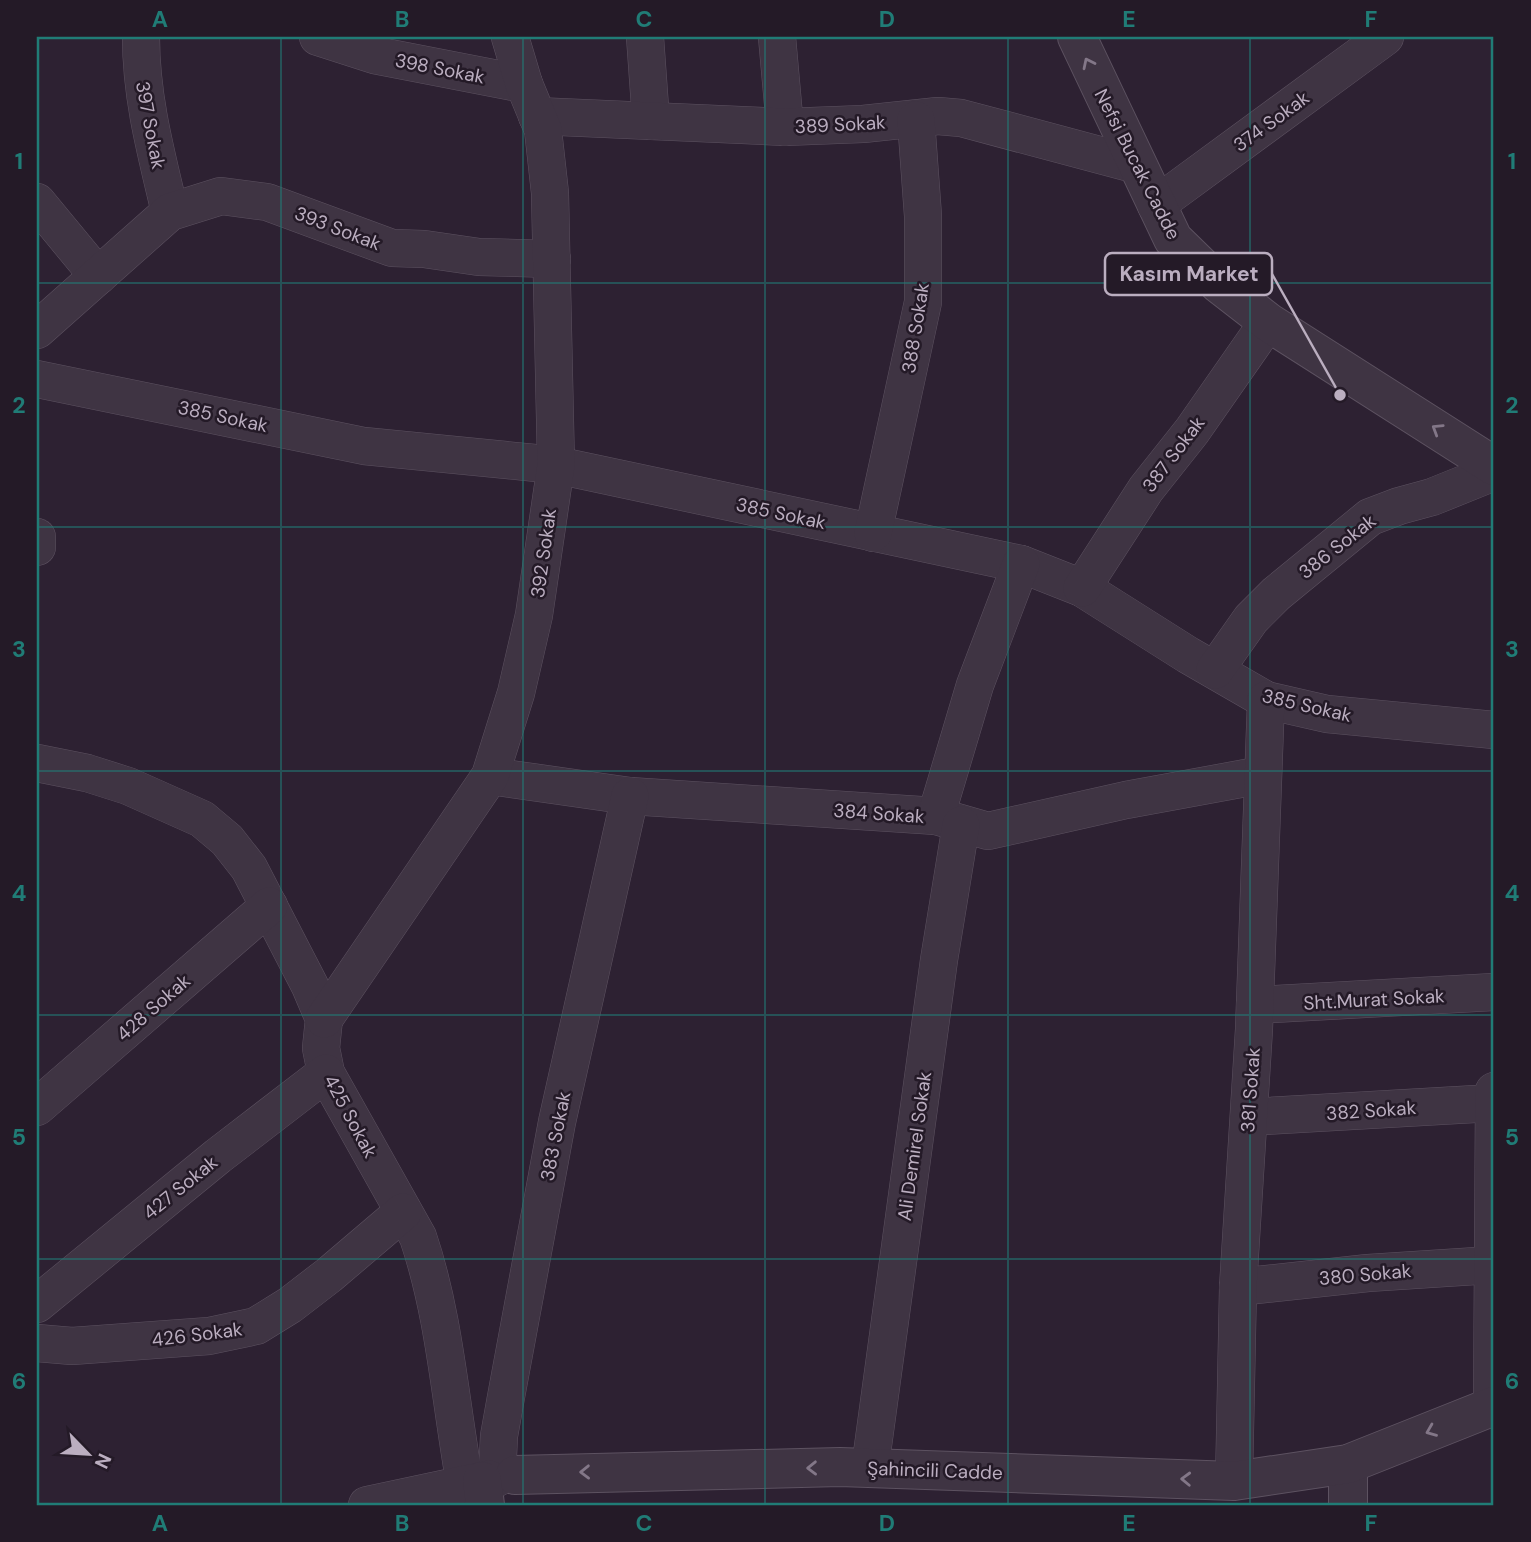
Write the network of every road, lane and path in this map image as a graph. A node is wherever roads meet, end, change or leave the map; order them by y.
1 (141, 37) edge
2 (318, 37) edge
3 (510, 37) edge
4 (645, 37) edge
5 (777, 37) edge
6 (1077, 37) edge
7 (1385, 37) edge
8 (530, 100) junction
9 (916, 120) junction
10 (651, 121) junction
11 (785, 127) junction
12 (1138, 165) junction
13 (37, 202) edge
14 (1156, 205) junction
15 (170, 212) junction
16 (552, 259) junction
17 (98, 276) junction
18 (1268, 322) junction
19 (37, 330) edge
20 (37, 379) edge
21 (556, 465) junction
22 (1494, 466) edge
23 (1494, 472) edge
24 (873, 533) junction
25 (1021, 564) junction
26 (1082, 588) junction
27 (1215, 670) junction
28 (1266, 700) junction
29 (1494, 730) edge
30 (37, 763) edge
31 (1262, 775) junction
32 (490, 776) junction
33 (629, 796) junction
34 (949, 821) junction
35 (269, 906) junction
36 (1494, 992) edge
37 (1255, 1005) junction
38 (324, 1019) junction
39 (326, 1073) junction
40 (1494, 1097) edge
41 (37, 1107) edge
42 (1249, 1117) junction
43 (403, 1212) junction
44 (1492, 1265) junction
45 (1238, 1287) junction
46 (37, 1304) edge
47 (37, 1343) edge
48 (1493, 1406) edge
49 (1348, 1464) junction
50 (870, 1468) junction
51 (1234, 1481) junction
52 (489, 1484) edge
53 (430, 1499) edge
54 (367, 1505) edge
55 (1349, 1505) edge

1 - 15 street, 397 Sokak
2 - 8 street, 398 Sokak
3 - 8 street, 392 Sokak
4 - 10 street
5 - 11 street
12 -> 6 street, Nefsi Bucak Cadde
7 - 14 street, 374 Sokak
8 - 10 street, 389 Sokak
8 - 16 street, 392 Sokak
9 - 11 street, 389 Sokak
9 - 12 street, 389 Sokak
9 - 24 street, 388 Sokak
10 - 11 street, 389 Sokak
12 - 14 street, Nefsi Bucak Cadde
13 - 17 street
14 - 18 street, Nefsi Bucak Cadde
15 - 16 street, 393 Sokak
15 - 17 street
16 - 21 street, 392 Sokak
17 - 19 street
22 -> 18 street, Nefsi Bucak Cadde
18 - 26 street, 387 Sokak
20 - 21 street, 385 Sokak
21 - 24 street, 385 Sokak
21 - 32 street, 392 Sokak
23 - 27 street, 386 Sokak
24 - 25 street, 385 Sokak
25 - 26 street, 385 Sokak
25 - 34 street
26 - 27 street, 385 Sokak
27 - 28 street, 385 Sokak
28 - 29 street, 385 Sokak
28 - 31 street, 381 Sokak
30 - 35 street, 425 Sokak
31 - 34 street, 384 Sokak
31 - 37 street, 381 Sokak
32 - 33 street, 384 Sokak
32 - 38 street, 392 Sokak
33 - 34 street, 384 Sokak
33 - 52 street, 383 Sokak
34 - 50 street, Ali Demirel Sokak
35 - 38 street, 425 Sokak
35 - 41 street, 428 Sokak
36 - 37 street, Sht.Murat Sokak
37 - 42 street, 381 Sokak
38 - 39 street, 425 Sokak
39 - 43 street, 425 Sokak
39 - 46 street, 427 Sokak
40 - 42 street, 382 Sokak
40 - 44 street
42 - 45 street, 381 Sokak
43 - 47 street, 426 Sokak
43 - 52 street, 425 Sokak
44 - 45 street, 380 Sokak
44 - 48 street
45 - 51 street, 381 Sokak
48 -> 49 street, Şahincili Cadde
49 - 51 street, Şahincili Cadde
49 - 55 street
51 -> 50 street, Şahincili Cadde
50 -> 52 street, Şahincili Cadde
52 - 53 street, Şahincili Cadde
53 - 54 street, Şahincili Cadde

